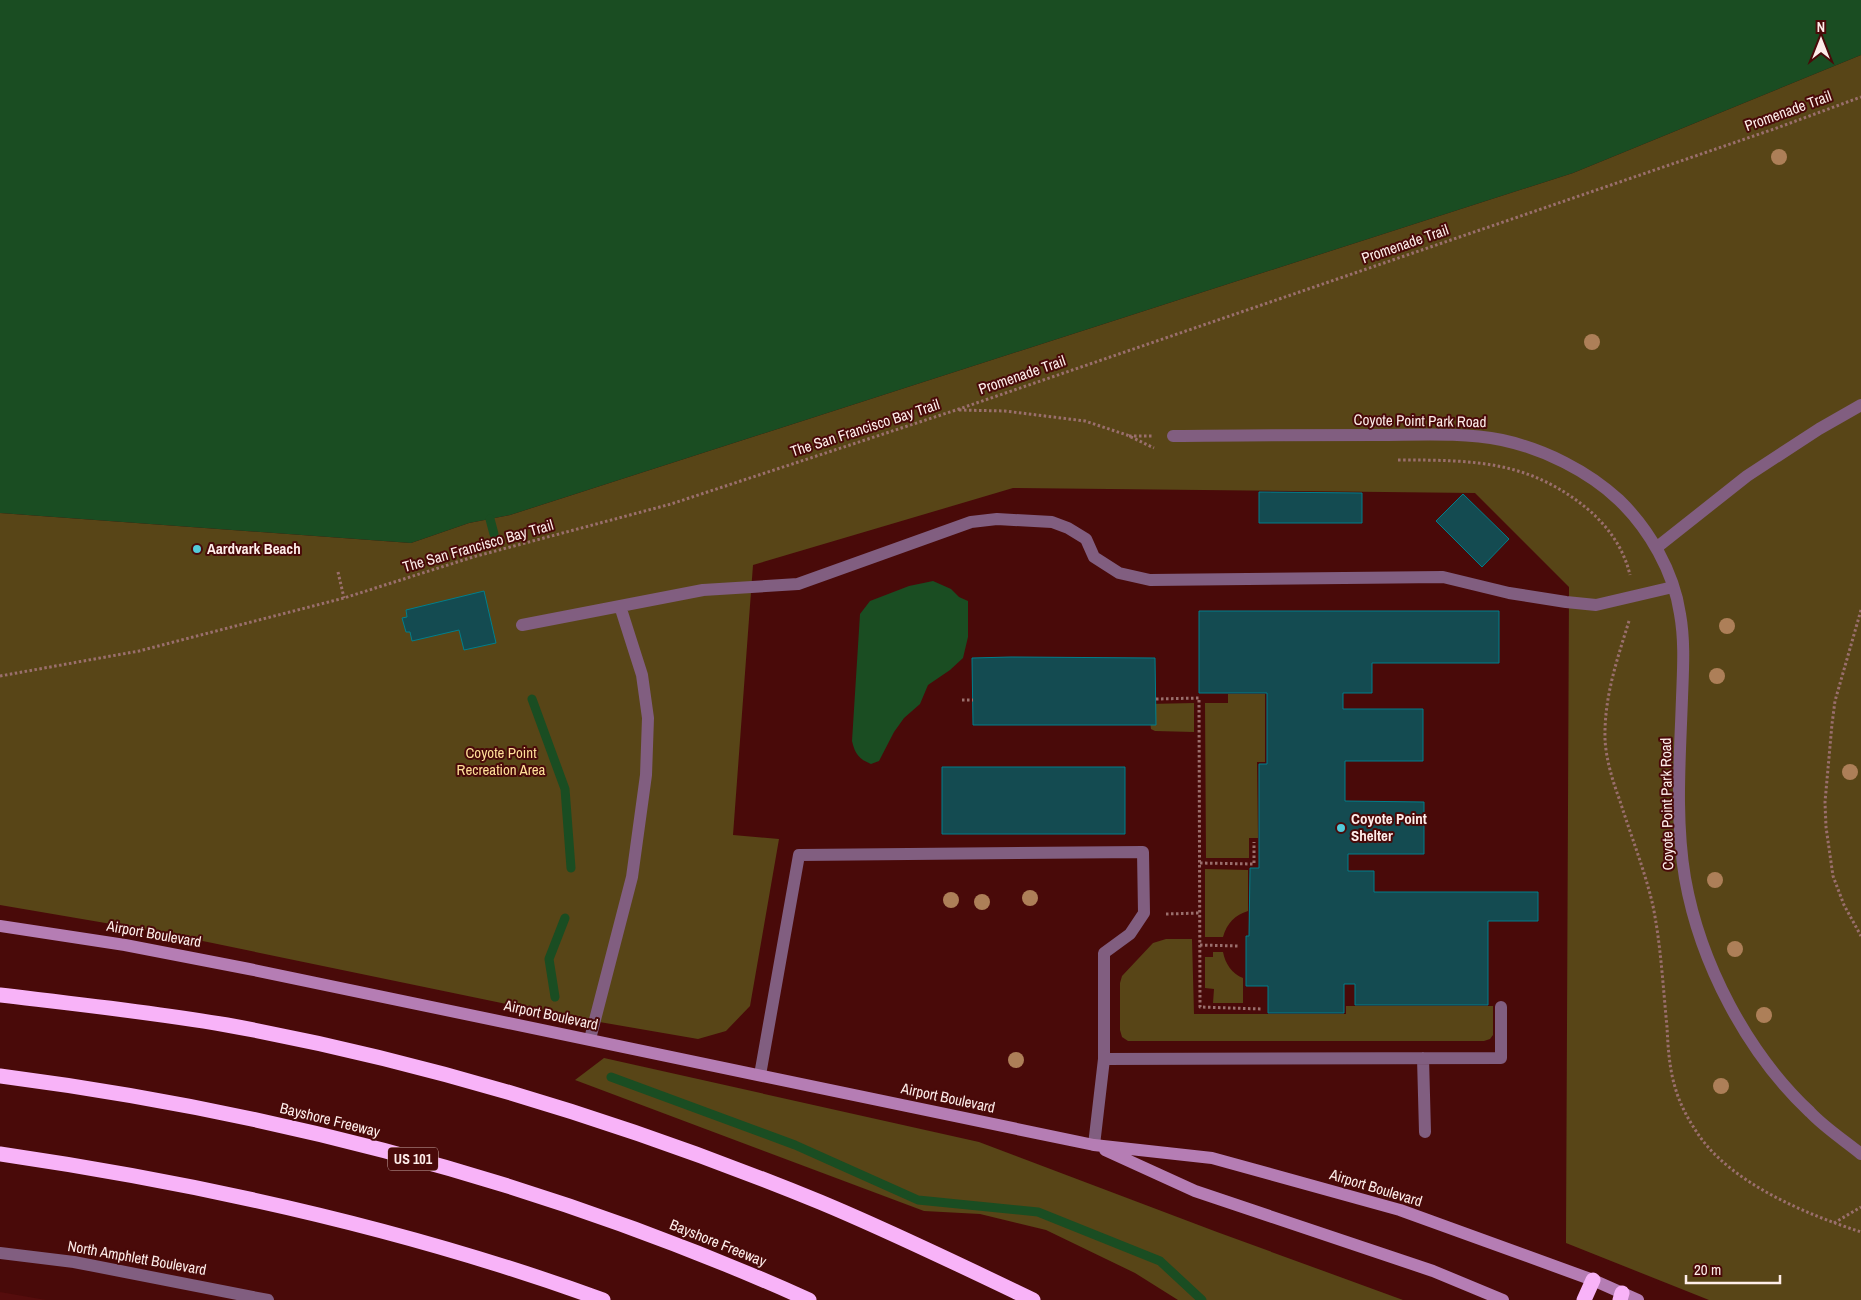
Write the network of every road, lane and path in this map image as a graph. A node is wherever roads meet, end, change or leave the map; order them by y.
1 (1861, 97) edge
2 (1861, 405) edge
3 (956, 410) junction
4 (1173, 436) dead end
5 (1160, 451) dead end
6 (1390, 460) dead end
7 (1656, 548) junction
8 (338, 572) dead end
9 (1673, 587) junction
10 (1632, 597) junction
11 (344, 598) junction
12 (620, 606) junction
13 (1861, 610) edge
14 (522, 625) dead end
15 (0, 676) edge
16 (1156, 699) dead end
17 (962, 700) dead end
18 (973, 700) dead end
19 (1254, 842) dead end
20 (1200, 864) junction
21 (1144, 913) junction
22 (1200, 913) junction
23 (0, 926) edge
24 (1861, 936) edge
25 (1200, 945) junction
26 (1239, 946) dead end
27 (0, 996) edge
28 (1501, 1007) dead end
29 (1262, 1009) dead end
30 (590, 1039) junction
31 (1423, 1058) junction
32 (1104, 1059) junction
33 (760, 1075) junction
34 (0, 1076) edge
35 (1425, 1132) dead end
36 (1094, 1145) junction
37 (0, 1154) edge
38 (1861, 1154) edge
39 (1861, 1206) edge
40 (1833, 1223) junction
41 (1861, 1232) edge
42 (0, 1254) edge
43 (1592, 1280) junction
44 (1621, 1296) edge
45 (268, 1300) edge
46 (603, 1300) edge
47 (809, 1300) edge
48 (1032, 1300) edge
49 (1503, 1300) edge
50 (1584, 1300) edge
51 (1638, 1300) edge

1 - 3 path, Promenade Trail
2 - 7 street
3 - 5 path
3 - 11 path, The San Francisco Bay Trail
4 - 7 street, Coyote Point Park Road
6 - 10 path
7 - 9 street, Coyote Point Park Road
8 - 11 path
9 - 10 street
9 - 38 street, Coyote Point Park Road
10 - 12 street
10 - 40 path
11 - 15 path, The San Francisco Bay Trail
12 - 14 street
12 - 30 street
13 - 24 path
16 - 20 path
17 - 18 path
19 - 20 path
20 - 22 path
21 - 22 path
21 - 32 street
21 - 33 street
22 - 25 path
23 - 30 main road, Airport Boulevard
25 - 26 path
25 - 29 path
27 - 48 highway
28 - 31 street
30 - 33 main road, Airport Boulevard
31 - 32 street
31 - 35 street
32 - 36 street
33 - 36 main road, Airport Boulevard
34 - 47 highway, Bayshore Freeway / US 101
36 - 43 main road, Airport Boulevard
36 - 49 main road, Airport Boulevard
37 - 46 highway
39 - 40 path
40 - 41 path
42 - 45 street, North Amphlett Boulevard
43 - 44 main road, Airport Boulevard
43 - 50 highway
44 - 51 main road, Airport Boulevard

